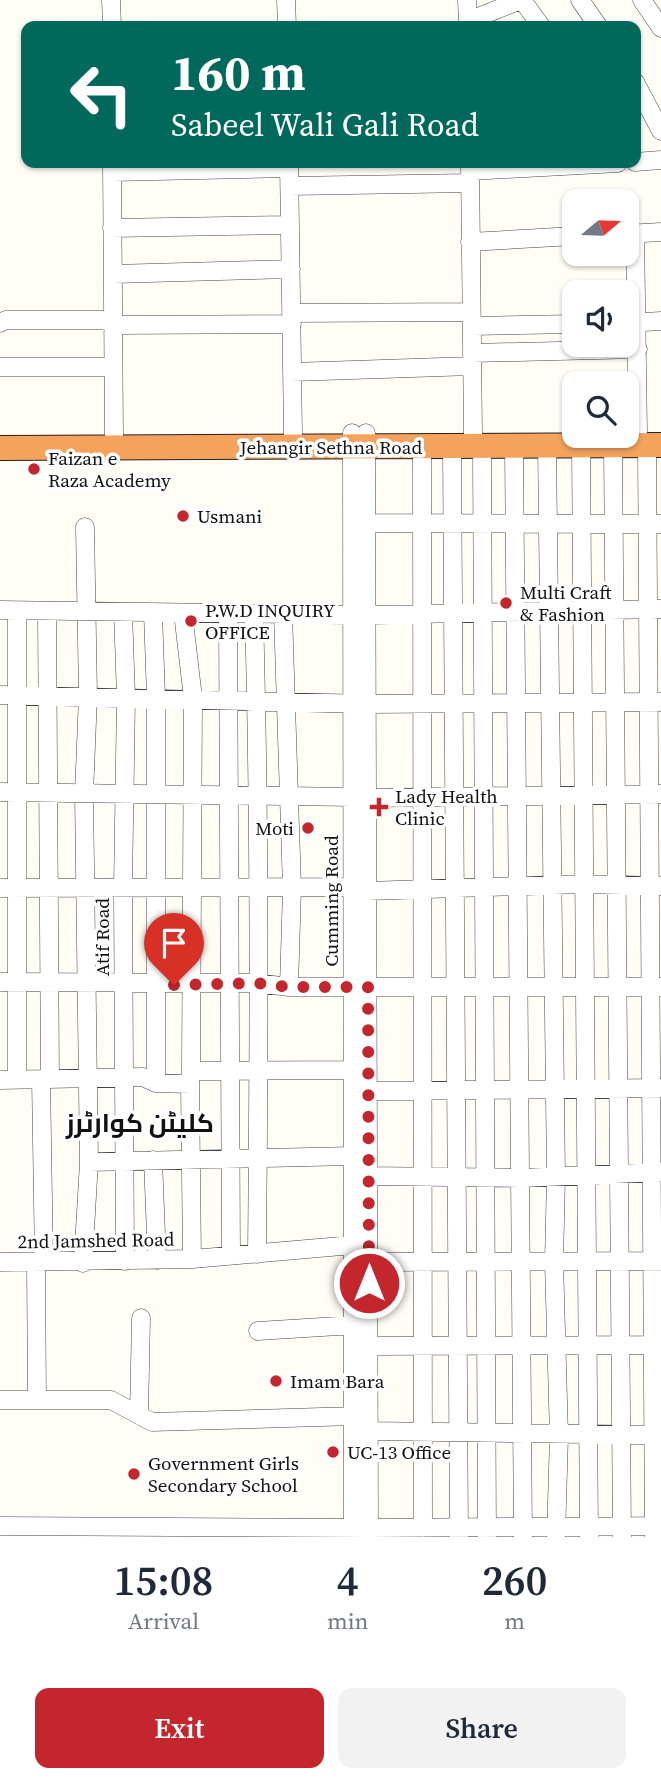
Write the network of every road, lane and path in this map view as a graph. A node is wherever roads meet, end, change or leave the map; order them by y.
1 (111, 0) edge
2 (286, 0) edge
3 (467, 0) edge
4 (522, 0) edge
5 (580, 0) edge
6 (642, 0) edge
7 (111, 21) edge
8 (287, 21) edge
9 (468, 21) edge
10 (475, 21) edge
11 (537, 21) edge
12 (595, 21) edge
13 (661, 28) edge
14 (641, 93) edge
15 (661, 131) edge
16 (661, 160) edge
17 (641, 162) edge
18 (112, 168) edge
19 (536, 168) edge
20 (470, 172) edge
21 (289, 173) edge
22 (290, 225) junction
23 (113, 228) junction
24 (661, 232) edge
25 (639, 233) edge
26 (562, 237) edge
27 (470, 242) junction
28 (291, 269) junction
29 (113, 274) junction
30 (291, 319) junction
31 (472, 319) junction
32 (661, 321) edge
33 (0, 323) edge
34 (562, 323) edge
35 (639, 323) edge
36 (113, 325) junction
37 (562, 354) edge
38 (638, 357) edge
39 (472, 360) junction
40 (0, 367) edge
41 (113, 367) junction
42 (292, 372) junction
43 (0, 434) edge
44 (293, 434) junction
45 (114, 435) junction
46 (641, 439) edge
47 (359, 440) junction
48 (478, 440) junction
49 (562, 440) edge
50 (562, 443) edge
51 (514, 446) junction
52 (547, 446) junction
53 (422, 447) junction
54 (452, 447) junction
55 (0, 448) edge
56 (577, 448) edge
57 (365, 523) junction
58 (422, 523) junction
59 (452, 523) junction
60 (483, 523) junction
61 (515, 523) junction
62 (548, 523) junction
63 (581, 523) junction
64 (613, 523) junction
65 (654, 524) edge
66 (85, 527) dead end
67 (655, 609) edge
68 (8, 610) edge
69 (614, 610) junction
70 (47, 611) junction
71 (582, 611) junction
72 (85, 612) junction
73 (123, 612) junction
74 (515, 612) junction
75 (549, 612) junction
76 (153, 613) junction
77 (183, 613) junction
78 (483, 613) junction
79 (228, 614) junction
80 (254, 614) junction
81 (283, 614) junction
82 (422, 614) junction
83 (453, 614) junction
84 (359, 615) junction
85 (8, 695) edge
86 (48, 696) junction
87 (88, 696) junction
88 (126, 697) junction
89 (156, 698) junction
90 (193, 698) junction
91 (229, 698) junction
92 (256, 699) junction
93 (287, 700) junction
94 (655, 702) edge
95 (360, 703) junction
96 (483, 703) junction
97 (516, 703) junction
98 (550, 703) junction
99 (582, 703) junction
100 (614, 703) junction
101 (422, 704) junction
102 (453, 704) junction
103 (9, 792) edge
104 (47, 794) junction
105 (84, 794) junction
106 (126, 794) junction
107 (155, 795) junction
108 (615, 795) junction
109 (655, 795) edge
110 (192, 796) junction
111 (517, 796) junction
112 (550, 796) junction
113 (583, 796) junction
114 (230, 797) junction
115 (288, 797) junction
116 (454, 797) junction
117 (484, 797) junction
118 (259, 798) junction
119 (359, 798) junction
120 (422, 798) junction
121 (583, 884) junction
122 (551, 885) junction
123 (229, 886) junction
124 (517, 886) junction
125 (656, 886) edge
126 (123, 887) junction
127 (155, 887) junction
128 (192, 887) junction
129 (484, 887) junction
130 (615, 887) junction
131 (0, 888) edge
132 (48, 888) junction
133 (86, 888) junction
134 (292, 888) junction
135 (454, 888) junction
136 (18, 889) junction
137 (359, 889) junction
138 (423, 889) junction
139 (256, 890) junction
140 (9, 982) edge
141 (229, 983) junction
142 (256, 983) junction
143 (50, 984) junction
144 (86, 984) junction
145 (123, 984) junction
146 (156, 985) junction
147 (192, 985) junction
148 (289, 987) junction
149 (360, 987) junction
150 (423, 987) junction
151 (455, 987) junction
152 (485, 987) junction
153 (518, 987) junction
154 (552, 987) junction
155 (583, 987) junction
156 (616, 987) junction
157 (656, 987) edge
158 (353, 1070) junction
159 (229, 1071) junction
160 (258, 1071) junction
161 (191, 1077) junction
162 (123, 1078) junction
163 (46, 1079) junction
164 (88, 1079) junction
165 (9, 1080) edge
166 (156, 1083) junction
167 (587, 1088) junction
168 (617, 1088) junction
169 (657, 1088) edge
170 (519, 1089) junction
171 (554, 1089) junction
172 (423, 1090) junction
173 (456, 1090) junction
174 (485, 1090) junction
175 (369, 1091) junction
176 (353, 1156) junction
177 (230, 1158) junction
178 (258, 1158) junction
179 (153, 1160) junction
180 (191, 1160) junction
181 (124, 1161) junction
182 (89, 1162) junction
183 (657, 1172) edge
184 (617, 1174) junction
185 (369, 1176) junction
186 (588, 1176) junction
187 (423, 1177) junction
188 (556, 1177) junction
189 (456, 1178) junction
190 (520, 1178) junction
191 (485, 1179) junction
192 (353, 1245) junction
193 (257, 1254) junction
194 (231, 1255) junction
195 (192, 1259) junction
196 (618, 1259) junction
197 (158, 1260) junction
198 (125, 1261) junction
199 (520, 1261) junction
200 (657, 1261) edge
201 (0, 1262) edge
202 (40, 1262) junction
203 (369, 1262) junction
204 (423, 1262) junction
205 (457, 1262) junction
206 (486, 1262) junction
207 (554, 1262) junction
208 (83, 1263) junction
209 (587, 1263) junction
210 (141, 1318) dead end
211 (354, 1325) junction
212 (258, 1331) dead end
213 (590, 1345) junction
214 (369, 1346) junction
215 (423, 1346) junction
216 (458, 1346) junction
217 (486, 1346) junction
218 (521, 1346) junction
219 (558, 1346) junction
220 (657, 1346) edge
221 (619, 1347) junction
222 (0, 1400) edge
223 (37, 1400) junction
224 (139, 1415) junction
225 (355, 1416) junction
226 (369, 1431) junction
227 (423, 1433) junction
228 (458, 1434) junction
229 (486, 1435) junction
230 (522, 1435) junction
231 (559, 1436) junction
232 (621, 1436) junction
233 (658, 1436) edge
234 (591, 1437) junction
235 (0, 1526) edge
236 (423, 1528) junction
237 (656, 1530) edge
238 (22, 1531) edge
239 (459, 1532) edge
240 (487, 1532) edge
241 (523, 1532) edge
242 (556, 1532) edge
243 (589, 1532) edge
244 (622, 1532) edge
245 (361, 1533) edge

1 - 7 street
2 - 8 street
3 - 9 street
4 - 10 street
4 - 11 street
5 - 12 street
6 - 13 street
14 - 15 street
16 - 17 street
18 - 21 street
18 - 23 street
19 - 20 street
20 - 21 street
20 - 27 street
21 - 22 street
22 - 23 street
22 - 28 street
23 - 29 street
24 - 25 street
26 - 27 street
27 - 31 street
28 - 29 street
28 - 30 street
29 - 36 street
30 - 31 street
30 - 36 street
30 - 42 street
31 - 34 street
31 - 39 street
32 - 35 street
33 - 36 street
36 - 41 street
37 - 39 street
38 - 46 street
39 - 42 street
39 - 48 street
40 - 41 street
41 - 45 street
42 - 44 street
43 - 45 highway, Jehangir Sethna Road
44 - 45 highway, Jehangir Sethna Road
44 - 47 highway, Jehangir Sethna Road
46 - 64 street
46 - 65 street
47 - 48 highway, Jehangir Sethna Road
47 - 53 highway, Jehangir Sethna Road
47 - 55 highway, Jehangir Sethna Road
47 - 57 street, Cumming Road
47 - 84 street, Cumming Road
48 - 49 highway, Jehangir Sethna Road
48 - 51 highway, Jehangir Sethna Road
48 - 54 highway, Jehangir Sethna Road
48 - 60 street
50 - 52 highway, Jehangir Sethna Road
51 - 52 highway, Jehangir Sethna Road
51 - 61 street
52 - 62 street
53 - 54 highway, Jehangir Sethna Road
53 - 58 street
54 - 59 street
56 - 63 street
57 - 58 street
57 - 84 street, Cumming Road
58 - 59 street
58 - 82 street
59 - 60 street
59 - 83 street
60 - 61 street
60 - 78 street
61 - 62 street
61 - 74 street
62 - 63 street
62 - 75 street
63 - 64 street
63 - 71 street
64 - 65 street
64 - 69 street
65 - 67 street
66 - 72 street
67 - 69 street
67 - 94 street
68 - 70 street
68 - 85 street
69 - 71 street
69 - 100 street
70 - 72 street
70 - 86 street
71 - 75 street
71 - 99 street
72 - 73 street
72 - 87 street
73 - 76 street
73 - 88 street, Atif Road
74 - 75 street
74 - 78 street
74 - 97 street
75 - 98 street
76 - 77 street
76 - 89 street
77 - 79 street
77 - 90 street
78 - 83 street
78 - 96 street
79 - 80 street
79 - 91 street
80 - 81 street
80 - 92 street
81 - 84 street
81 - 93 street
82 - 83 street
82 - 84 street
82 - 101 street
83 - 102 street
84 - 95 street, Cumming Road
85 - 86 street
85 - 103 street
86 - 87 street
86 - 104 street
87 - 88 street
87 - 105 street
88 - 89 street
88 - 106 street, Atif Road
89 - 90 street
89 - 107 street
90 - 91 street
90 - 110 street
91 - 92 street
91 - 114 street
92 - 93 street
92 - 118 street
93 - 95 street
93 - 115 street
94 - 100 street
94 - 109 street
95 - 101 street
95 - 119 street, Cumming Road
96 - 97 street
96 - 102 street
96 - 117 street
97 - 98 street
97 - 111 street
98 - 99 street
98 - 112 street
99 - 100 street
99 - 113 street
100 - 108 street
101 - 102 street
101 - 120 street
102 - 116 street
103 - 104 street
103 - 136 street
104 - 105 street
104 - 132 street
105 - 106 street
105 - 133 street
106 - 107 street
106 - 126 street, Atif Road
107 - 110 street
107 - 127 street
108 - 109 street
108 - 113 street
108 - 130 street
109 - 125 street
110 - 114 street
110 - 128 street
111 - 112 street
111 - 117 street
111 - 124 street
112 - 113 street
112 - 122 street
113 - 121 street
114 - 118 street
114 - 123 street
115 - 118 street
115 - 119 street
115 - 134 street
116 - 117 street
116 - 120 street
116 - 135 street
117 - 129 street
118 - 139 street
119 - 120 street
119 - 137 street, Cumming Road
120 - 138 street
121 - 122 street
121 - 130 street
121 - 155 street
122 - 124 street
122 - 154 street
123 - 128 street
123 - 139 street
123 - 141 street
124 - 129 street
124 - 153 street
125 - 130 street
125 - 157 street
126 - 127 street
126 - 133 street
126 - 145 street, Atif Road
127 - 128 street
127 - 146 street
128 - 147 street
129 - 135 street
129 - 152 street
130 - 156 street
131 - 136 street
132 - 133 street
132 - 136 street
132 - 143 street
133 - 144 street
134 - 137 street
134 - 139 street
134 - 148 street
135 - 138 street
135 - 151 street
136 - 140 street
137 - 138 street
137 - 149 street, Cumming Road
138 - 150 street
139 - 142 street
140 - 143 street
140 - 165 street
141 - 142 street
141 - 147 street
141 - 159 street
142 - 148 street
142 - 160 street
143 - 144 street
143 - 163 street
144 - 145 street
144 - 164 street
145 - 146 street
145 - 162 street, Atif Road
146 - 147 street
146 - 166 street
147 - 161 street
148 - 149 street
149 - 150 street
149 - 158 street, Cumming Road
149 - 175 street, Cumming Road
150 - 151 street
150 - 172 street
151 - 152 street
151 - 173 street
152 - 153 street
152 - 174 street
153 - 154 street
153 - 170 street
154 - 155 street
154 - 171 street
155 - 156 street
155 - 167 street
156 - 157 street
156 - 168 street
157 - 169 street
158 - 160 street
158 - 176 street, Cumming Road
159 - 160 street
159 - 161 street
159 - 177 street
160 - 178 street
161 - 166 street
161 - 180 street
162 - 164 street
162 - 166 street
162 - 181 street, Atif Road
163 - 164 street
163 - 165 street
163 - 202 street
164 - 182 street
167 - 168 street
167 - 171 street
167 - 186 street
168 - 169 street
168 - 184 street
169 - 183 street
170 - 171 street
170 - 174 street
170 - 190 street
171 - 188 street
172 - 173 street
172 - 175 street
172 - 187 street
173 - 174 street
173 - 189 street
174 - 191 street
175 - 185 street, Cumming Road
176 - 178 street
176 - 192 street, Cumming Road
177 - 178 street
177 - 180 street
177 - 194 street
178 - 193 street
179 - 180 street
179 - 181 street
179 - 197 street
180 - 195 street
181 - 182 street
181 - 198 street, Atif Road
182 - 208 street
183 - 184 street
183 - 200 street
184 - 186 street
184 - 196 street
185 - 187 street
185 - 203 street, Cumming Road
186 - 188 street
186 - 209 street
187 - 189 street
187 - 204 street
188 - 190 street
188 - 207 street
189 - 191 street
189 - 205 street
190 - 191 street
190 - 199 street
191 - 206 street
192 - 193 street, 2nd Jamshed Road
192 - 211 street, Cumming Road
193 - 194 street, 2nd Jamshed Road
194 - 195 street, 2nd Jamshed Road
195 - 197 street, 2nd Jamshed Road
196 - 200 street
196 - 209 street
196 - 221 street
197 - 198 street, 2nd Jamshed Road
198 - 208 street, 2nd Jamshed Road
199 - 206 street
199 - 207 street
199 - 218 street
200 - 220 street
201 - 202 street, 2nd Jamshed Road
202 - 208 street, 2nd Jamshed Road
202 - 223 street
203 - 204 street
203 - 214 street, Cumming Road
204 - 205 street
204 - 215 street
205 - 206 street
205 - 216 street
206 - 217 street
207 - 209 street
207 - 219 street
209 - 213 street
210 - 224 street
211 - 212 street
211 - 225 street, Cumming Road
213 - 219 street
213 - 221 street
213 - 234 street
214 - 215 street
214 - 226 street, Cumming Road
215 - 216 street
215 - 227 street
216 - 217 street
216 - 228 street
217 - 218 street
217 - 229 street
218 - 219 street
218 - 230 street
219 - 231 street
220 - 221 street
220 - 233 street
221 - 232 street
222 - 223 street
223 - 224 street
224 - 225 street
225 - 245 street, Cumming Road
226 - 227 street
226 - 245 street, Cumming Road
227 - 228 street
227 - 236 street
228 - 229 street
228 - 239 street
229 - 230 street
229 - 240 street
230 - 231 street
230 - 241 street
231 - 234 street
231 - 242 street
232 - 233 street
232 - 234 street
232 - 244 street
233 - 237 street
234 - 243 street
235 - 238 street
236 - 239 street
236 - 245 street
237 - 244 street
238 - 245 street
239 - 240 street
240 - 241 street
241 - 242 street
242 - 243 street
243 - 244 street

